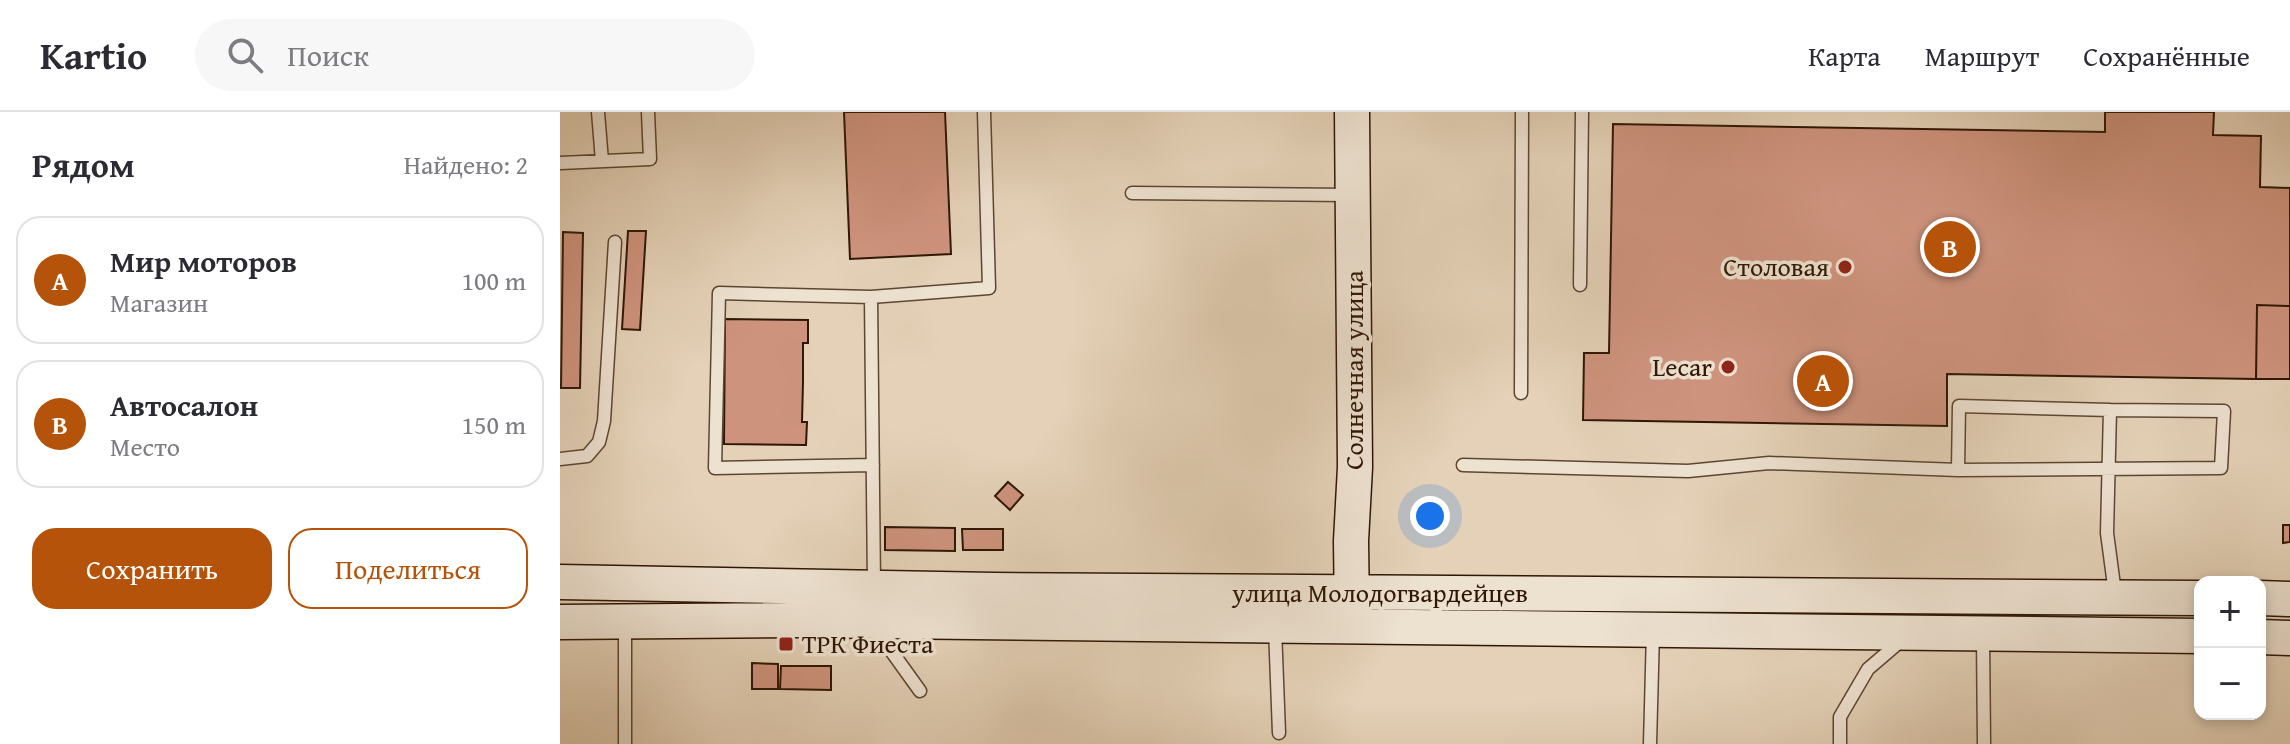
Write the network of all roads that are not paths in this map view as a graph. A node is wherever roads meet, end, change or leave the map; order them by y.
1 (598, 112) edge
2 (648, 112) edge
3 (984, 112) edge
4 (1352, 112) edge
5 (1522, 112) edge
6 (1582, 112) edge
7 (602, 161) junction
8 (560, 163) edge
9 (1132, 193) dead end
10 (1352, 195) junction
11 (615, 242) dead end
12 (1580, 285) dead end
13 (871, 297) junction
14 (1521, 393) dead end
15 (2110, 410) junction
16 (560, 459) edge
17 (873, 465) junction
18 (1463, 465) dead end
19 (2108, 469) junction
20 (1958, 470) junction
21 (560, 582) edge
22 (1351, 593) junction
23 (2116, 597) junction
24 (2194, 598) edge
25 (2266, 598) edge
26 (2290, 599) edge
27 (872, 605) junction
28 (560, 622) edge
29 (625, 622) junction
30 (1274, 627) junction
31 (1353, 627) junction
32 (1653, 629) junction
33 (1911, 633) junction
34 (1983, 633) junction
35 (2116, 635) junction
36 (2194, 636) edge
37 (2266, 637) edge
38 (2290, 638) edge
39 (920, 691) dead end
40 (1279, 733) dead end
41 (625, 744) edge
42 (1650, 744) edge
43 (1840, 744) edge
44 (1984, 744) edge

1 - 7 lane
2 - 7 lane
3 - 13 lane
4 - 10 main road, Солнечная улица
5 - 14 lane
6 - 12 lane
7 - 8 lane
9 - 10 lane
10 - 22 main road, Солнечная улица
11 - 16 lane
13 - 17 lane
13 - 17 lane
15 - 19 lane
15 - 19 lane
15 - 20 lane
17 - 27 lane
18 - 20 lane
19 - 20 lane
19 - 23 lane
21 - 27 main road, улица Молодогвардейцев
22 - 23 main road, улица Молодогвардейцев
22 - 27 main road, улица Молодогвардейцев
22 - 31 main road, Солнечная улица
23 - 24 main road, улица Молодогвардейцев
23 - 35 main road
25 - 26 main road
27 - 29 main road, улица Молодогвардейцев
27 - 30 main road, улица Молодогвардейцев
27 - 39 lane
28 - 29 main road, улица Молодогвардейцев
29 - 41 lane
30 - 31 main road, улица Молодогвардейцев
30 - 40 lane
31 - 32 main road, улица Молодогвардейцев
32 - 33 main road, улица Молодогвардейцев
32 - 42 lane
33 - 34 main road, улица Молодогвардейцев
33 - 43 lane
34 - 35 main road, улица Молодогвардейцев
34 - 44 lane
35 - 36 main road, улица Молодогвардейцев
37 - 38 main road

